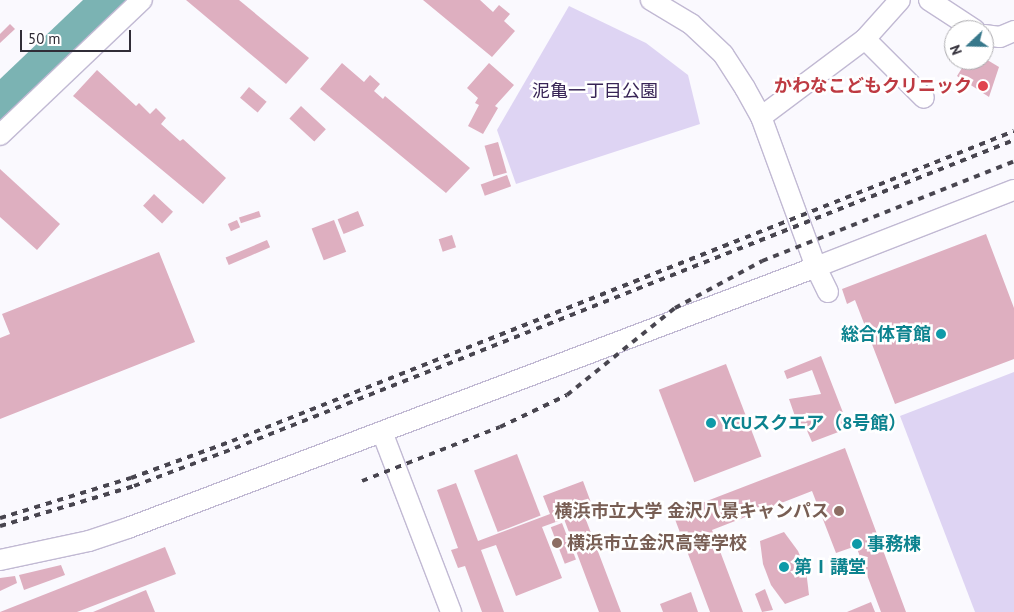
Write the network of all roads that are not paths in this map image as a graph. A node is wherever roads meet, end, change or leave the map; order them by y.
1 (142, 0) edge
2 (651, 0) edge
3 (900, 0) edge
4 (929, 0) edge
5 (884, 8) edge
6 (960, 20) edge
7 (1014, 31) edge
8 (994, 36) edge
9 (865, 39) junction
10 (924, 98) dead end
11 (761, 117) junction
12 (0, 135) edge
13 (1014, 190) edge
14 (816, 267) junction
15 (828, 292) dead end
16 (382, 432) junction
17 (0, 560) edge
18 (451, 612) edge

1 - 12 street
2 - 11 street
3 - 5 street
4 - 6 street
5 - 9 street
7 - 8 street
9 - 10 street
9 - 11 street
11 - 14 street
13 - 14 street
14 - 15 street
14 - 16 street
16 - 17 street
16 - 18 street

